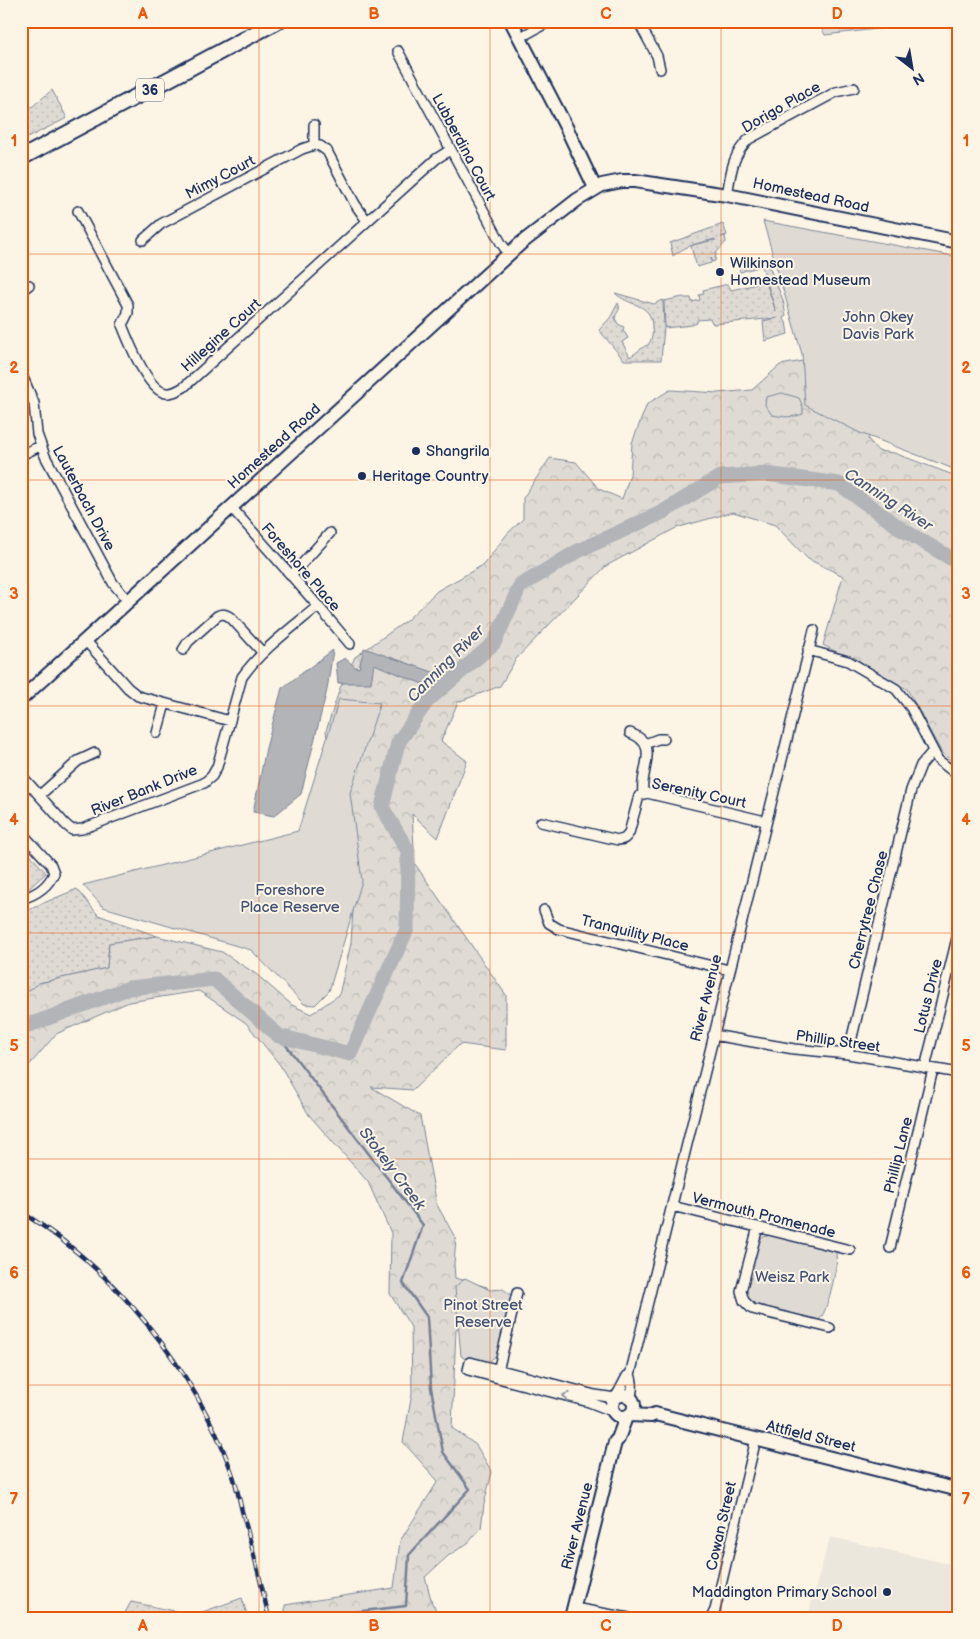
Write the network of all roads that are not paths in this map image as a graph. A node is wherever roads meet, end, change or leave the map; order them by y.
1 (278, 21) edge
2 (511, 21) edge
3 (550, 21) edge
4 (638, 21) edge
5 (957, 21) edge
6 (959, 27) edge
7 (519, 38) junction
8 (398, 51) dead end
9 (660, 70) dead end
10 (854, 88) dead end
11 (314, 125) dead end
12 (314, 145) junction
13 (450, 150) junction
14 (22, 158) edge
15 (597, 183) junction
16 (727, 195) junction
17 (78, 210) dead end
18 (367, 221) junction
19 (143, 240) dead end
20 (959, 242) edge
21 (510, 254) junction
22 (21, 373) edge
23 (40, 446) junction
24 (21, 455) edge
25 (231, 508) junction
26 (330, 533) dead end
27 (291, 576) junction
28 (128, 601) junction
29 (318, 606) junction
30 (814, 630) dead end
31 (85, 640) junction
32 (350, 644) dead end
33 (183, 650) dead end
34 (808, 650) junction
35 (263, 653) junction
36 (21, 699) edge
37 (165, 704) junction
38 (230, 720) junction
39 (157, 733) dead end
40 (630, 733) dead end
41 (664, 739) dead end
42 (645, 744) junction
43 (933, 751) junction
44 (95, 752) dead end
45 (938, 760) junction
46 (918, 774) junction
47 (21, 775) edge
48 (959, 776) edge
49 (643, 794) junction
50 (40, 795) junction
51 (541, 822) dead end
52 (766, 822) junction
53 (21, 832) edge
54 (21, 899) edge
55 (544, 910) dead end
56 (959, 930) edge
57 (729, 970) junction
58 (713, 1035) junction
59 (848, 1054) junction
60 (929, 1068) junction
61 (959, 1073) edge
62 (672, 1206) junction
63 (758, 1227) junction
64 (890, 1248) dead end
65 (850, 1250) dead end
66 (517, 1293) dead end
67 (830, 1328) dead end
68 (469, 1366) dead end
69 (498, 1374) junction
70 (630, 1375) junction
71 (622, 1406) junction
72 (756, 1439) junction
73 (959, 1490) edge
74 (573, 1613) edge
75 (628, 1618) edge
76 (711, 1618) edge

1 - 14 main road, 36
2 - 7 street
3 - 7 street
4 - 9 street
5 - 6 street
7 - 15 street
8 - 13 street, Lubberdina Court
10 - 16 street, Dorigo Place
11 - 12 street
12 - 18 street
12 - 19 street, Mimy Court
13 - 18 street, Hillegine Court
13 - 21 street, Lubberdina Court
15 - 16 street, Homestead Road
15 - 21 street, Homestead Road
16 - 20 street, Homestead Road
17 - 18 street, Hillegine Court
21 - 25 street, Homestead Road
22 - 23 street, Lauterbach Drive
23 - 24 street
23 - 28 street, Lauterbach Drive
25 - 27 street, Foreshore Place
25 - 28 street, Homestead Road
26 - 27 street
27 - 29 street, Foreshore Place
28 - 31 street, Homestead Road
29 - 32 street, Foreshore Place
29 - 35 street, River Bank Drive
30 - 34 street, River Avenue
31 - 36 street, Homestead Road
31 - 37 street
33 - 35 street
34 - 43 street
34 - 52 street, River Avenue
35 - 38 street, River Bank Drive
37 - 38 street
37 - 39 street
38 - 50 street, River Bank Drive
40 - 42 street
41 - 42 street
42 - 49 street
43 - 45 street
43 - 46 street, Cherrytree Chase
44 - 50 street
45 - 46 street
45 - 48 street
46 - 59 street, Cherrytree Chase
47 - 50 street, River Bank Drive
49 - 51 street, Serenity Court
49 - 52 street, Serenity Court
52 - 57 street, River Avenue
53 - 54 street
55 - 57 street, Tranquility Place
56 - 60 street, Lotus Drive
57 - 58 street, River Avenue
58 - 59 street, Phillip Street
58 - 62 street, River Avenue
59 - 60 street, Phillip Street
60 - 61 street, Phillip Street
60 - 64 street, Phillip Lane
62 - 63 street, Vermouth Promenade
62 - 70 street, River Avenue
63 - 65 street, Vermouth Promenade
63 - 67 street
66 - 69 street
68 - 69 street, Attfield Street
69 - 71 street, Attfield Street
71 -> 69 street, Attfield Street
70 - 71 street, River Avenue
70 - 71 street, River Avenue
71 - 72 street, Attfield Street
71 - 74 street, River Avenue
72 - 73 street, Attfield Street
72 - 76 street, Cowan Street
74 - 75 street

